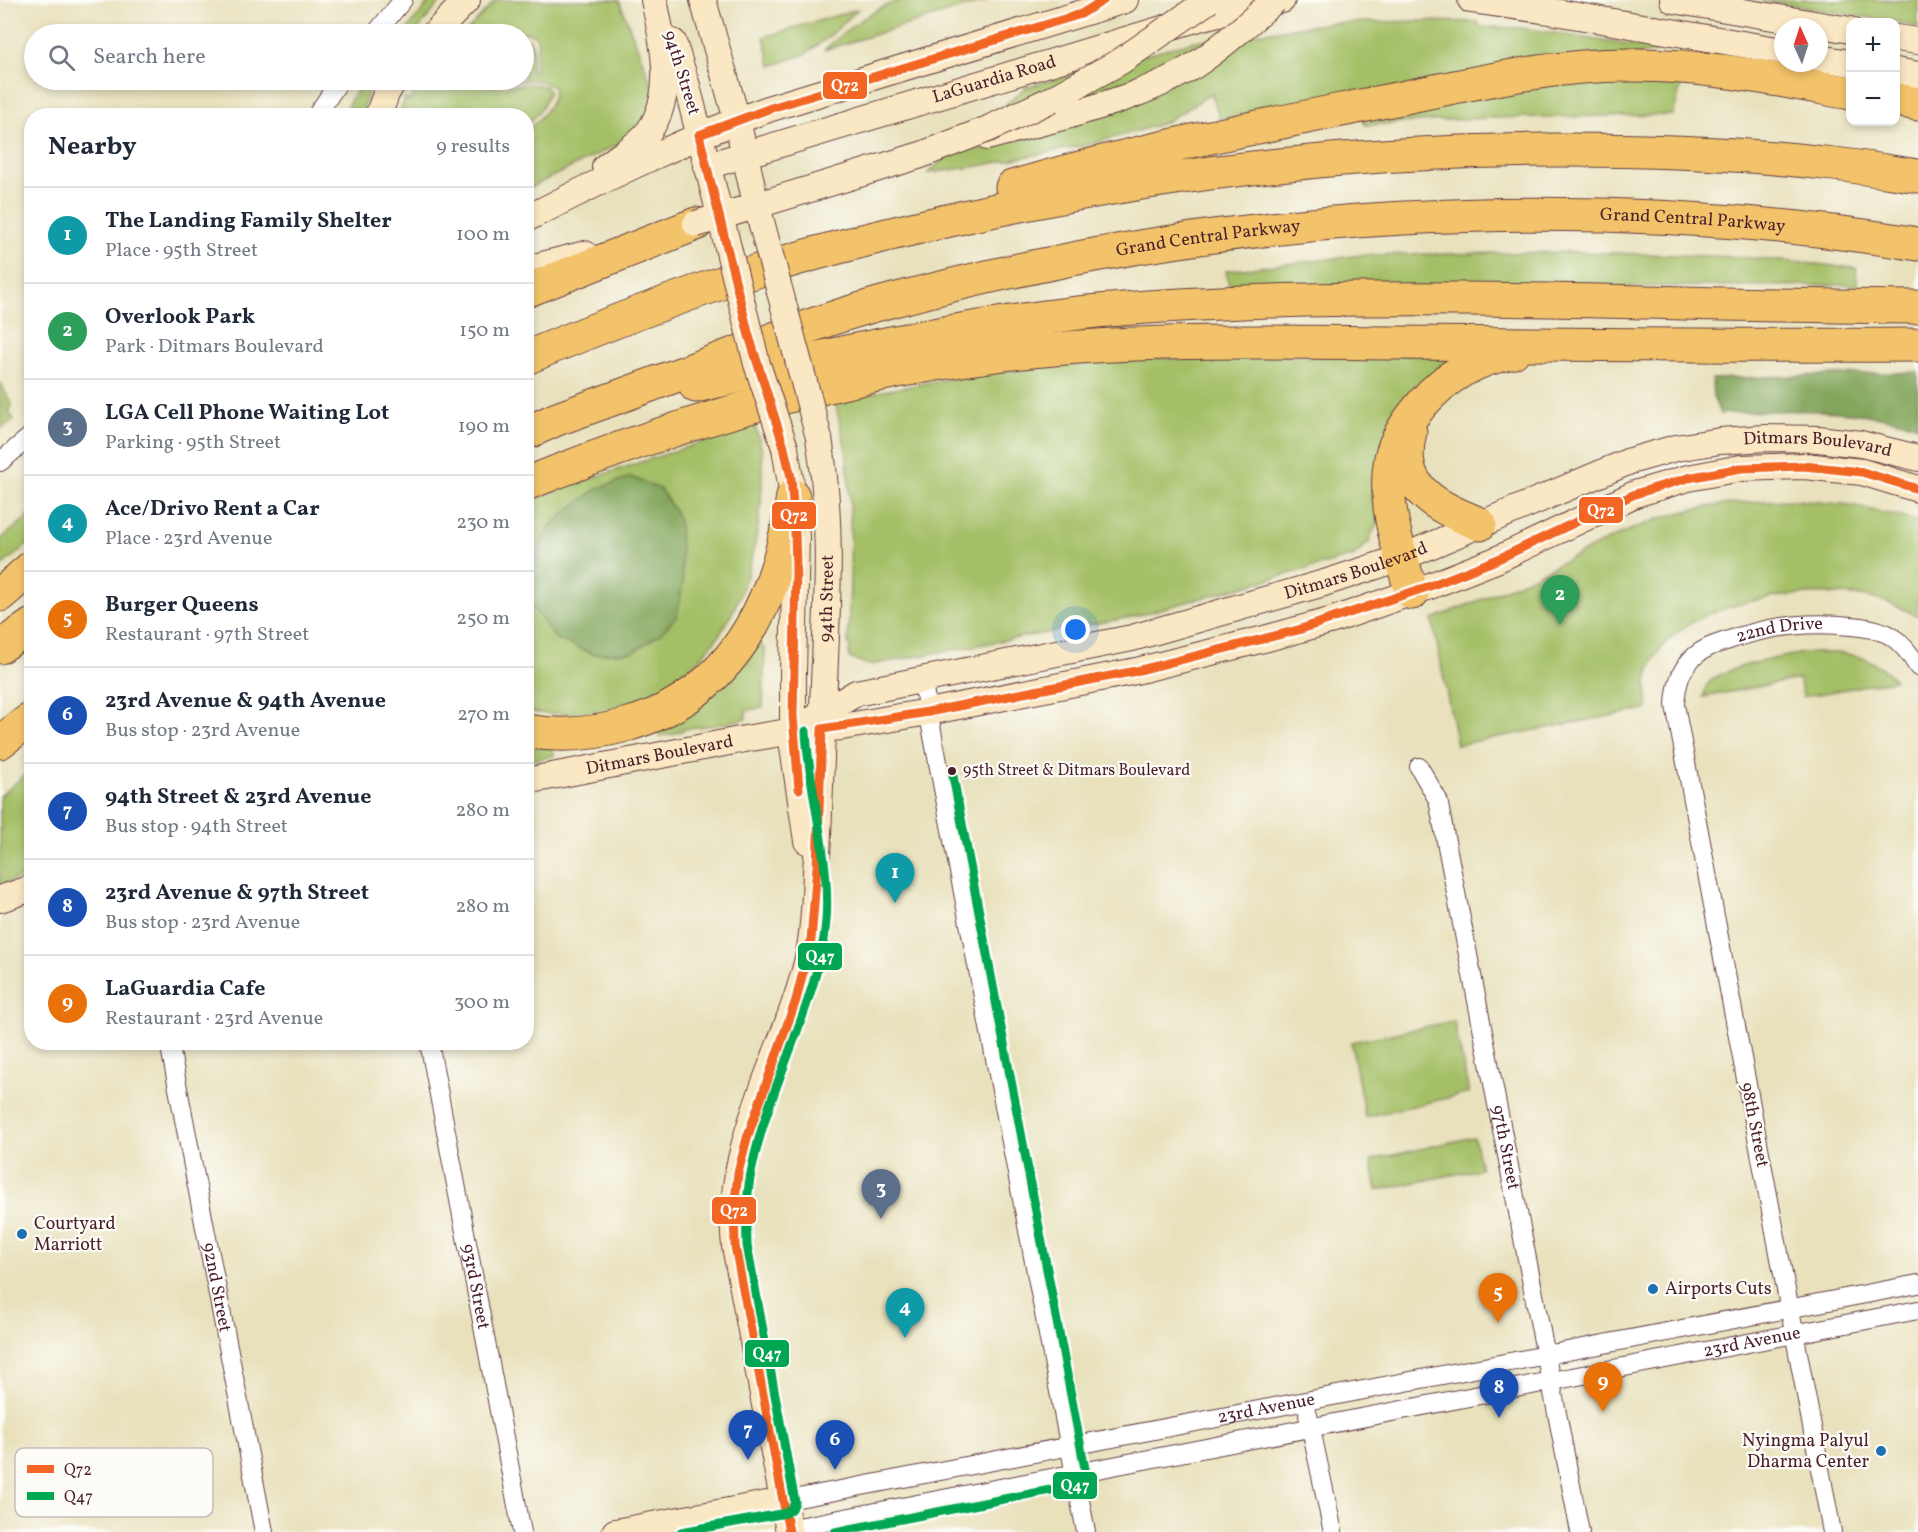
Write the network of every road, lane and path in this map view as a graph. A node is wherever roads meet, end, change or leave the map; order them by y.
1 (403, 0) edge
2 (459, 0) edge
3 (467, 0) edge
4 (656, 0) edge
5 (703, 0) edge
6 (1104, 0) edge
7 (1125, 0) edge
8 (1209, 0) edge
9 (1275, 0) edge
10 (1282, 0) edge
11 (1471, 0) edge
12 (1673, 0) edge
13 (1081, 14) junction
14 (383, 24) edge
15 (442, 24) edge
16 (444, 24) edge
17 (1846, 29) edge
18 (1900, 39) edge
19 (1918, 41) edge
20 (1774, 49) edge
21 (1828, 59) edge
22 (1846, 62) edge
23 (1900, 72) edge
24 (1918, 75) edge
25 (333, 90) edge
26 (388, 90) edge
27 (1846, 92) edge
28 (1900, 101) edge
29 (1918, 104) edge
30 (321, 108) edge
31 (381, 108) edge
32 (737, 120) junction
33 (699, 135) junction
34 (744, 155) junction
35 (921, 155) junction
36 (707, 166) junction
37 (1918, 176) edge
38 (570, 197) junction
39 (706, 213) junction
40 (534, 215) edge
41 (1918, 244) edge
42 (534, 267) edge
43 (534, 288) edge
44 (676, 299) junction
45 (1918, 307) edge
46 (1918, 345) edge
47 (1678, 346) junction
48 (534, 354) edge
49 (1419, 408) junction
50 (557, 419) junction
51 (534, 429) edge
52 (24, 442) edge
53 (1918, 458) edge
54 (0, 462) edge
55 (534, 481) edge
56 (1918, 489) edge
57 (793, 496) junction
58 (1480, 524) junction
59 (1401, 558) junction
60 (24, 574) edge
61 (24, 579) edge
62 (1412, 593) junction
63 (0, 596) edge
64 (24, 630) edge
65 (0, 647) edge
66 (1918, 667) edge
67 (922, 679) junction
68 (928, 712) junction
69 (1677, 718) joint
70 (822, 721) junction
71 (24, 724) edge
72 (794, 731) junction
73 (534, 732) edge
74 (0, 742) edge
75 (1419, 768) dead end
76 (534, 780) edge
77 (815, 888) junction
78 (24, 891) edge
79 (0, 899) edge
80 (171, 1050) edge
81 (431, 1050) edge
82 (1918, 1284) edge
83 (1789, 1309) junction
84 (1918, 1310) edge
85 (1794, 1335) junction
86 (1545, 1355) junction
87 (1550, 1380) junction
88 (1305, 1402) junction
89 (1310, 1427) junction
90 (1069, 1447) junction
91 (1074, 1473) junction
92 (783, 1501) junction
93 (783, 1531) edge
94 (264, 1532) edge
95 (522, 1532) edge
96 (615, 1532) edge
97 (1086, 1532) edge
98 (1333, 1532) edge
99 (1580, 1532) edge
100 (1832, 1532) edge

1 - 14 street
2 - 15 street
3 - 16 street
4 - 33 street, 94th Street
4 - 38 street
5 - 32 street, 94th Street
6 - 13 street
7 - 13 street, LaGuardia Road
8 - 35 street, bridge
9 - 35 street, bridge
10 - 34 street, LaGuardia Road
11 - 20 street
12 - 17 street
13 - 32 street, LaGuardia Road
18 - 19 street
21 - 22 street
23 - 24 street
25 - 30 street
26 - 31 street
27 - 44 highway
28 - 29 highway
32 - 33 street, LaGuardia Road
32 - 34 street, 94th Street
33 - 36 street, 94th Street
33 - 38 street, LaGuardia Road
34 - 36 street, LaGuardia Road
34 - 70 street, 94th Street, bridge
35 - 39 street, bridge
36 - 39 street, 94th Street
37 - 44 highway
38 - 40 street
39 - 42 street
39 - 43 highway
39 - 57 street, 94th Street, bridge
41 - 50 highway, Grand Central Parkway
44 - 48 highway
45 - 50 highway
46 - 47 highway
47 - 49 highway
47 - 55 highway
49 - 58 highway
49 - 59 highway
50 - 51 highway, Grand Central Parkway
52 - 54 street
53 - 58 street, Ditmars Boulevard
56 - 62 street, Ditmars Boulevard
57 - 72 street, 94th Street
57 - 73 highway
58 - 59 street, Ditmars Boulevard
59 - 62 highway
59 - 67 street, Ditmars Boulevard
60 - 63 highway
61 - 63 highway
62 - 68 street, Ditmars Boulevard
64 - 65 highway
66 - 69 street, 22nd Drive
67 - 68 street
67 - 70 street, Ditmars Boulevard
68 - 70 street, Ditmars Boulevard
68 - 90 street
69 - 83 street, 98th Street
70 - 72 street, Ditmars Boulevard
70 - 77 street, 94th Street
71 - 74 highway
72 - 76 street, Ditmars Boulevard
72 - 77 street, 94th Street
75 - 86 street, 97th Street
77 - 92 street, 94th Street
78 - 79 street
80 - 94 street, 92nd Street
81 - 95 street, 93rd Street
82 - 83 street, 23rd Avenue
83 - 85 street, 98th Street
83 - 86 street, 23rd Avenue
84 - 85 street, 23rd Avenue
85 - 87 street, 23rd Avenue
85 - 100 street, 98th Street
86 - 87 street, 97th Street
86 - 88 street, 23rd Avenue
87 - 89 street, 23rd Avenue
87 - 99 street, 97th Street
88 - 89 street
88 - 90 street, 23rd Avenue
89 - 91 street, 23rd Avenue
89 - 98 street
90 - 91 street
90 - 92 street, 23rd Avenue
91 - 93 street, 23rd Avenue
91 - 97 street
92 - 93 street, 94th Street
92 - 96 street, 23rd Avenue

